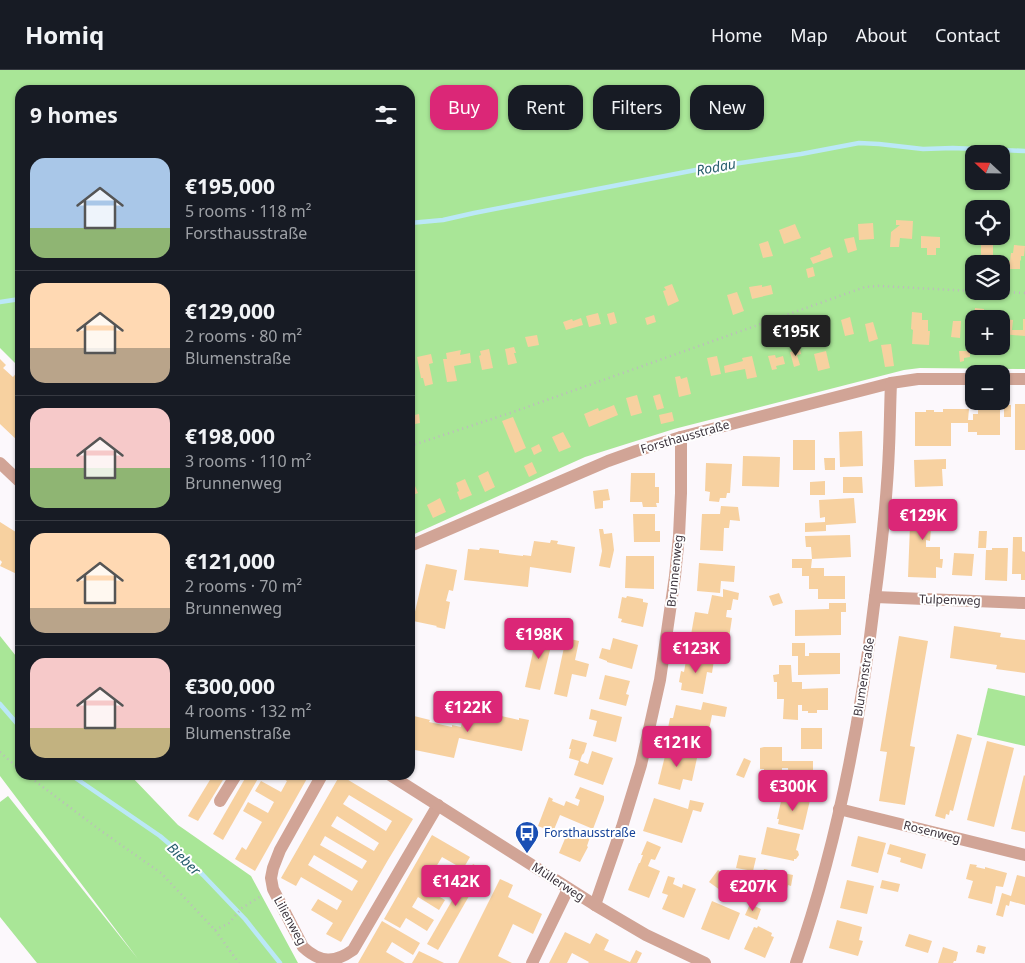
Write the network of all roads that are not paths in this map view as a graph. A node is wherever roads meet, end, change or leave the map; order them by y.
1 (965, 379) edge
2 (1010, 379) edge
3 (1025, 379) edge
4 (890, 383) junction
5 (681, 437) junction
6 (0, 462) edge
7 (15, 477) edge
8 (415, 544) edge
9 (875, 597) junction
10 (1025, 603) edge
11 (233, 780) edge
12 (319, 780) edge
13 (398, 780) edge
14 (220, 801) dead end
15 (438, 805) junction
16 (839, 809) junction
17 (1025, 855) edge
18 (568, 889) junction
19 (595, 905) junction
20 (532, 963) edge
21 (705, 963) edge
22 (796, 963) edge

1 - 4 street, Forsthausstraße
2 - 3 street
4 - 5 street, Forsthausstraße
4 - 9 street, Blumenstraße
5 - 8 street, Forsthausstraße
5 - 19 street, Brunnenweg
6 - 7 street
9 - 10 street, Tulpenweg
9 - 16 street, Blumenstraße
11 - 14 street
12 - 15 street, Lilienweg
13 - 15 street, Müllerweg
15 - 18 street, Müllerweg
16 - 17 street, Rosenweg
16 - 22 street, Blumenstraße
18 - 19 street, Müllerweg
18 - 20 street
19 - 21 street, Müllerweg

